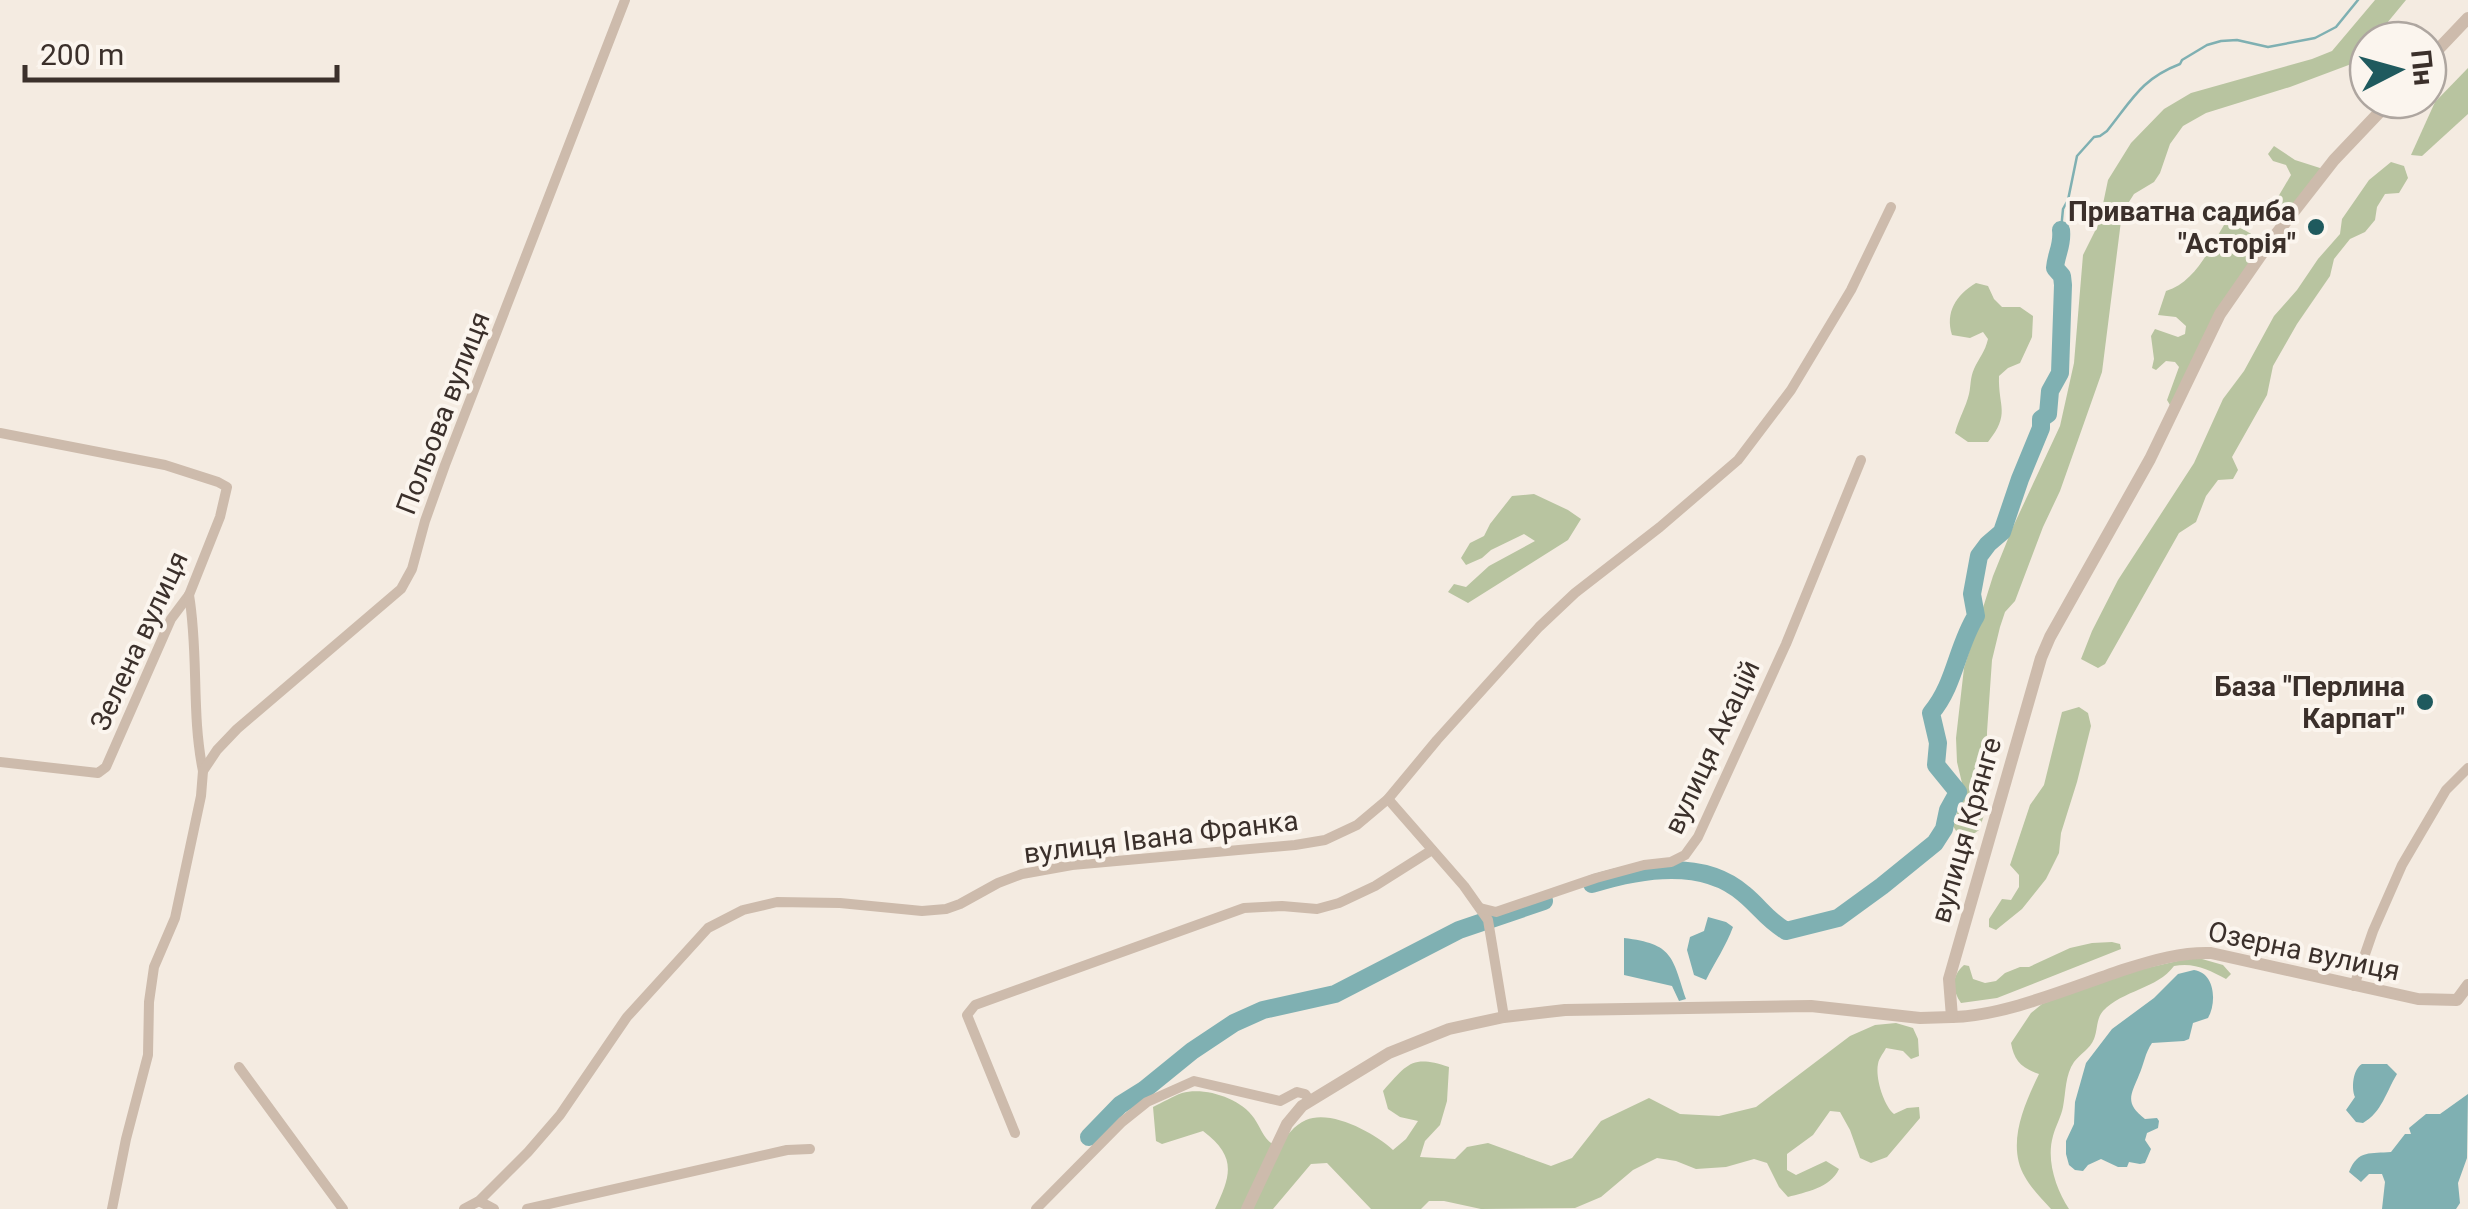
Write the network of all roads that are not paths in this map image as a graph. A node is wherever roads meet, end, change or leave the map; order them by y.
1 (625, 0) edge
2 (2468, 18) edge
3 (2448, 39) edge
4 (2372, 120) edge
5 (1891, 207) dead end
6 (0, 433) edge
7 (1861, 460) dead end
8 (189, 595) junction
9 (0, 762) edge
10 (2468, 768) edge
11 (203, 771) junction
12 (1388, 799) junction
13 (1432, 850) junction
14 (1480, 908) junction
15 (2354, 986) junction
16 (2468, 986) edge
17 (1504, 1017) junction
18 (1952, 1017) junction
19 (239, 1067) dead end
20 (1310, 1101) junction
21 (1015, 1134) dead end
22 (810, 1149) dead end
23 (478, 1201) junction
24 (112, 1209) edge
25 (344, 1209) edge
26 (464, 1209) edge
27 (494, 1209) edge
28 (527, 1209) edge
29 (1036, 1209) edge
30 (1247, 1209) edge

1 - 11 street, Польова вулиця
2 - 3 street
4 - 18 street, вулиця Крянге
5 - 12 street, вулиця Івана Франка
6 - 8 street, Зелена вулиця
7 - 14 street, вулиця Акацій
8 - 9 street, Зелена вулиця
8 - 11 street
10 - 15 street
11 - 24 street
12 - 13 street
12 - 23 street, вулиця Івана Франка
13 - 14 street
13 - 21 street
14 - 17 street
15 - 16 street, Озерна вулиця
15 - 18 street, Озерна вулиця
17 - 18 street
17 - 20 street
19 - 25 street
20 - 29 street
20 - 30 street
22 - 28 street
23 - 26 street, вулиця Івана Франка
23 - 27 street

